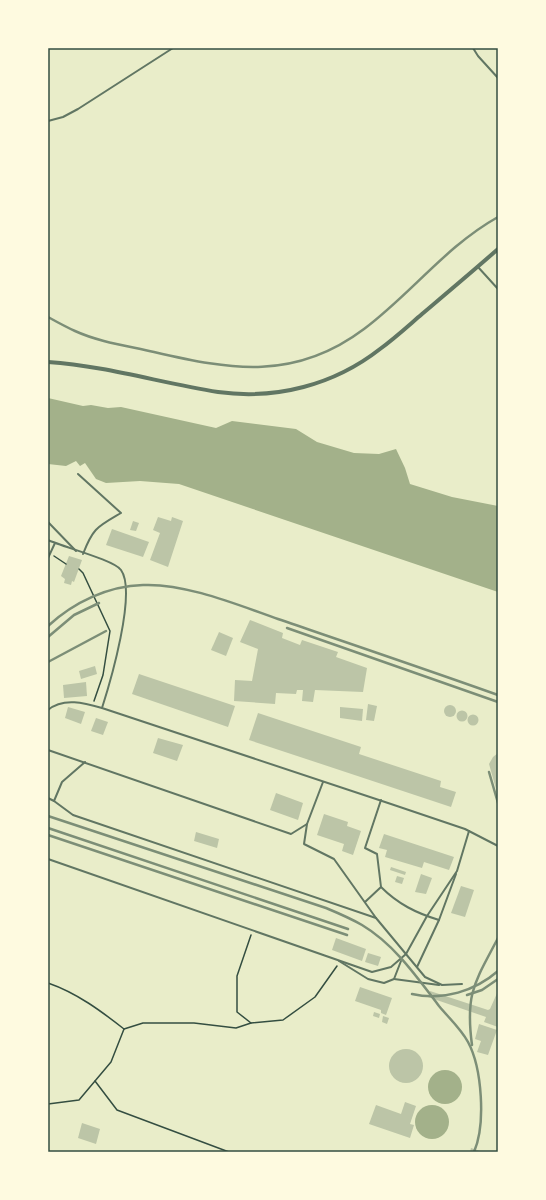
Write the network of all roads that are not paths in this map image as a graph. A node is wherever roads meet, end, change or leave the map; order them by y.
1 (173, 48) edge
2 (473, 48) edge
3 (498, 78) edge
4 (48, 121) edge
5 (498, 249) edge
6 (478, 267) junction
7 (498, 289) edge
8 (48, 362) edge
9 (78, 474) dead end
10 (48, 522) edge
11 (48, 540) edge
12 (55, 543) junction
13 (77, 552) junction
14 (83, 554) junction
15 (48, 558) edge
16 (102, 708) junction
17 (48, 710) edge
18 (48, 750) edge
19 (85, 762) junction
20 (323, 782) junction
21 (48, 798) edge
22 (381, 800) junction
23 (54, 801) junction
24 (307, 824) junction
25 (469, 831) junction
26 (498, 846) edge
27 (48, 859) edge
28 (457, 871) junction
29 (381, 887) junction
30 (364, 902) junction
31 (427, 916) junction
32 (376, 918) junction
33 (439, 920) junction
34 (406, 954) junction
35 (333, 958) junction
36 (401, 960) junction
37 (417, 968) junction
38 (394, 979) junction
39 (462, 984) dead end
40 (442, 985) junction

1 - 4 lane
2 - 3 lane
5 - 6 street
6 - 7 lane
6 - 8 street
9 - 14 lane
10 - 13 lane
11 - 12 lane
12 - 13 lane
12 - 15 lane
13 - 14 lane
14 - 16 lane
16 - 17 lane
16 - 20 lane
18 - 19 lane
19 - 23 lane
19 - 24 lane
20 - 22 lane
20 - 24 lane
21 - 23 lane
22 - 25 lane
22 - 29 lane
23 - 32 lane
24 - 30 lane
25 - 26 lane
25 - 28 lane
27 - 35 lane
28 - 31 lane
28 - 33 lane
29 - 30 lane
29 - 31 lane
30 - 32 lane
31 - 33 lane
31 - 34 lane
32 - 34 lane
33 - 37 lane
34 - 36 lane
34 - 37 lane
35 - 36 lane
35 - 38 lane
36 - 38 lane
37 - 40 lane
38 - 40 lane
39 - 40 lane

